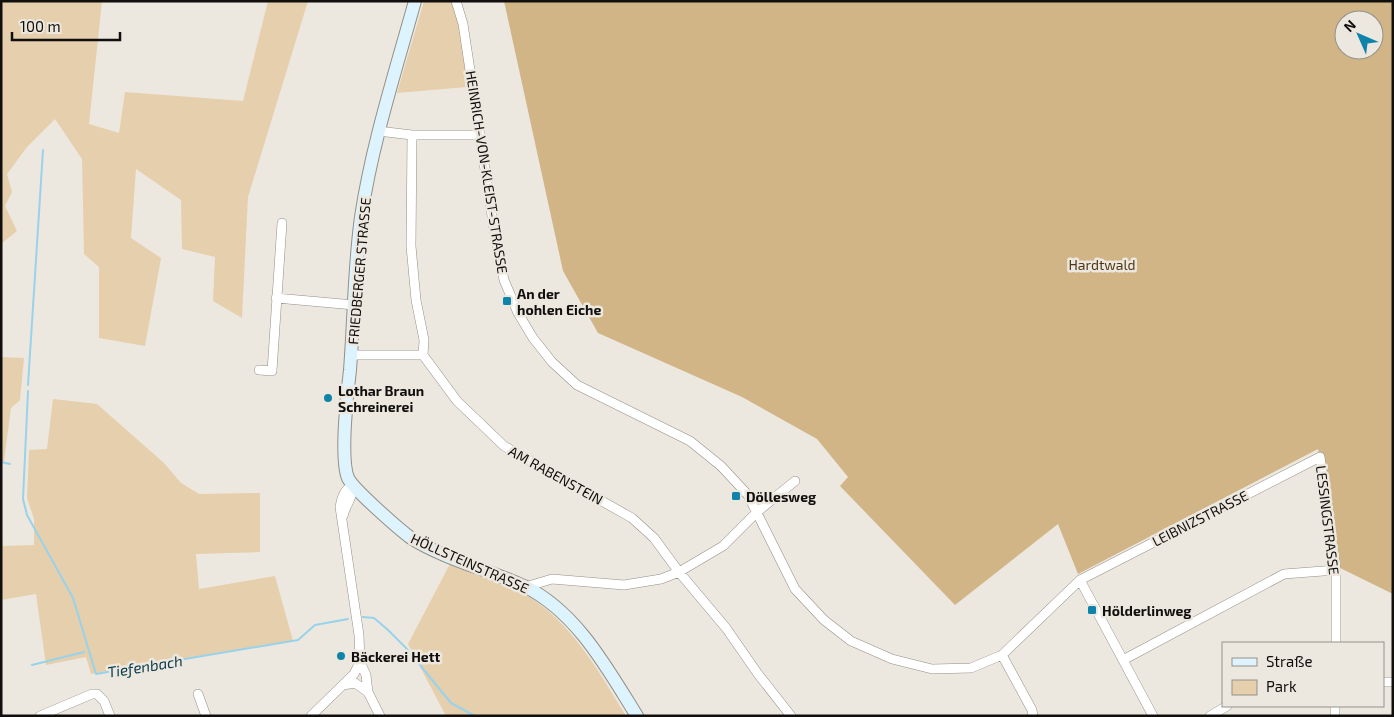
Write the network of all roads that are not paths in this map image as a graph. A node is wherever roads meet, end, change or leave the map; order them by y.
1 (415, 1) edge
2 (456, 1) edge
3 (378, 131) junction
4 (480, 135) junction
5 (412, 136) junction
6 (282, 223) dead end
7 (276, 298) junction
8 (354, 305) junction
9 (351, 355) junction
10 (423, 355) junction
11 (259, 370) dead end
12 (1320, 457) joint
13 (795, 481) dead end
14 (353, 486) junction
15 (757, 512) junction
16 (1336, 570) junction
17 (679, 572) junction
18 (1080, 580) junction
19 (525, 586) junction
20 (1336, 642) edge
21 (1002, 655) junction
22 (1123, 660) junction
23 (360, 662) junction
24 (343, 685) junction
25 (368, 692) junction
26 (198, 694) dead end
27 (1225, 707) edge
28 (40, 716) edge
29 (110, 716) edge
30 (206, 716) edge
31 (311, 716) edge
32 (380, 716) edge
33 (637, 716) edge
34 (791, 716) edge
35 (1033, 716) edge
36 (1153, 716) edge
37 (1210, 716) edge

1 - 3 street, FRIEDBERGER STRASSE
2 - 4 street, HEINRICH-VON-KLEIST-STRASSE
3 - 5 street
3 - 8 street, FRIEDBERGER STRASSE
4 - 5 street
4 - 15 street, HEINRICH-VON-KLEIST-STRASSE
5 - 10 street
6 - 7 street
7 - 8 street
7 - 11 street
8 - 9 street, FRIEDBERGER STRASSE
9 - 10 street
9 - 14 street, FRIEDBERGER STRASSE
10 - 17 street, AM RABENSTEIN
12 - 16 street, LESSINGSTRASSE
12 - 18 street, LEIBNIZSTRASSE
13 - 15 street
14 - 19 street, HÖLLSTEINSTRASSE
14 - 23 street
15 - 17 street
15 - 21 street, HEINRICH-VON-KLEIST-STRASSE
16 - 20 street, LESSINGSTRASSE
16 - 22 street
17 - 19 street
17 - 34 street, AM RABENSTEIN
18 - 21 street, HEINRICH-VON-KLEIST-STRASSE
18 - 22 street
19 - 33 street, HÖLLSTEINSTRASSE
21 - 35 street
22 - 36 street
23 - 24 street
23 - 25 street
24 - 25 street
24 - 31 street
25 - 32 street
26 - 30 street
27 - 37 street
28 - 29 street

